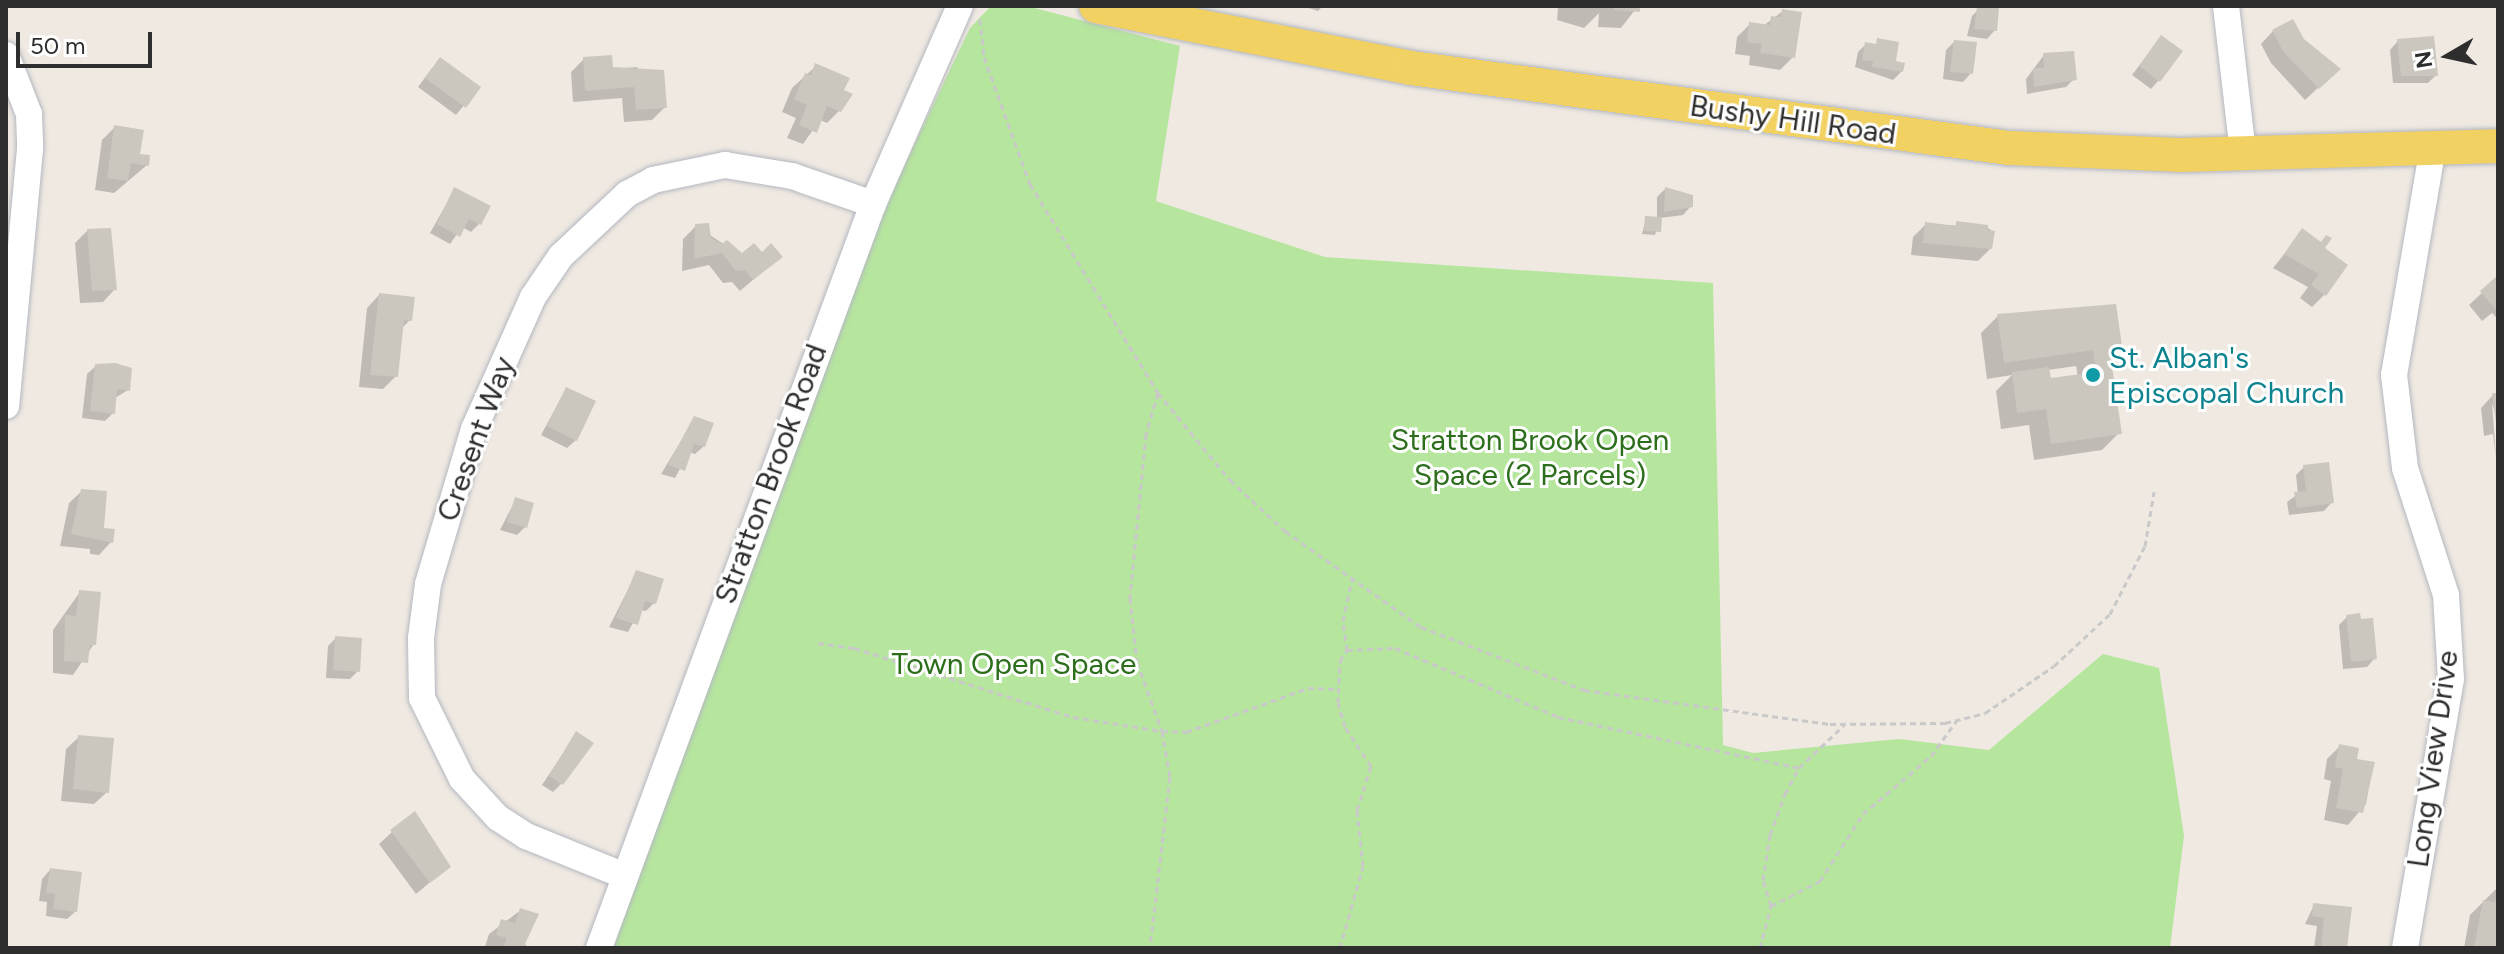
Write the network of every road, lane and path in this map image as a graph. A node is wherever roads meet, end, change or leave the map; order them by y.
1 (960, 6) edge
2 (979, 6) edge
3 (1096, 6) edge
4 (2226, 6) edge
5 (6, 55) edge
6 (2498, 146) edge
7 (2433, 147) junction
8 (2243, 153) junction
9 (873, 204) junction
10 (1158, 393) junction
11 (6, 406) edge
12 (2154, 492) dead end
13 (1352, 578) junction
14 (818, 643) dead end
15 (1347, 650) junction
16 (1337, 689) junction
17 (1957, 720) junction
18 (1844, 725) junction
19 (1162, 731) junction
20 (1799, 768) junction
21 (625, 876) junction
22 (1771, 906) junction
23 (599, 948) edge
24 (1150, 948) edge
25 (1340, 948) edge
26 (1760, 948) edge
27 (2405, 948) edge

1 - 9 street, Stratton Brook Road
2 - 10 path
3 - 8 main road, Bushy Hill Road
4 - 8 street
5 - 11 street
6 - 7 main road, Bushy Hill Road
7 - 8 main road, Bushy Hill Road
7 - 27 street, Long View Drive
9 - 21 street, Stratton Brook Road
9 - 21 street, Cresent Way
10 - 13 path
10 - 19 path
12 - 17 path
13 - 15 path
13 - 18 path
14 - 19 path
15 - 16 path
15 - 20 path
16 - 19 path
16 - 25 path
17 - 18 path
17 - 22 path
18 - 20 path
19 - 24 path
20 - 22 path
21 - 23 street, Stratton Brook Road
22 - 26 path

